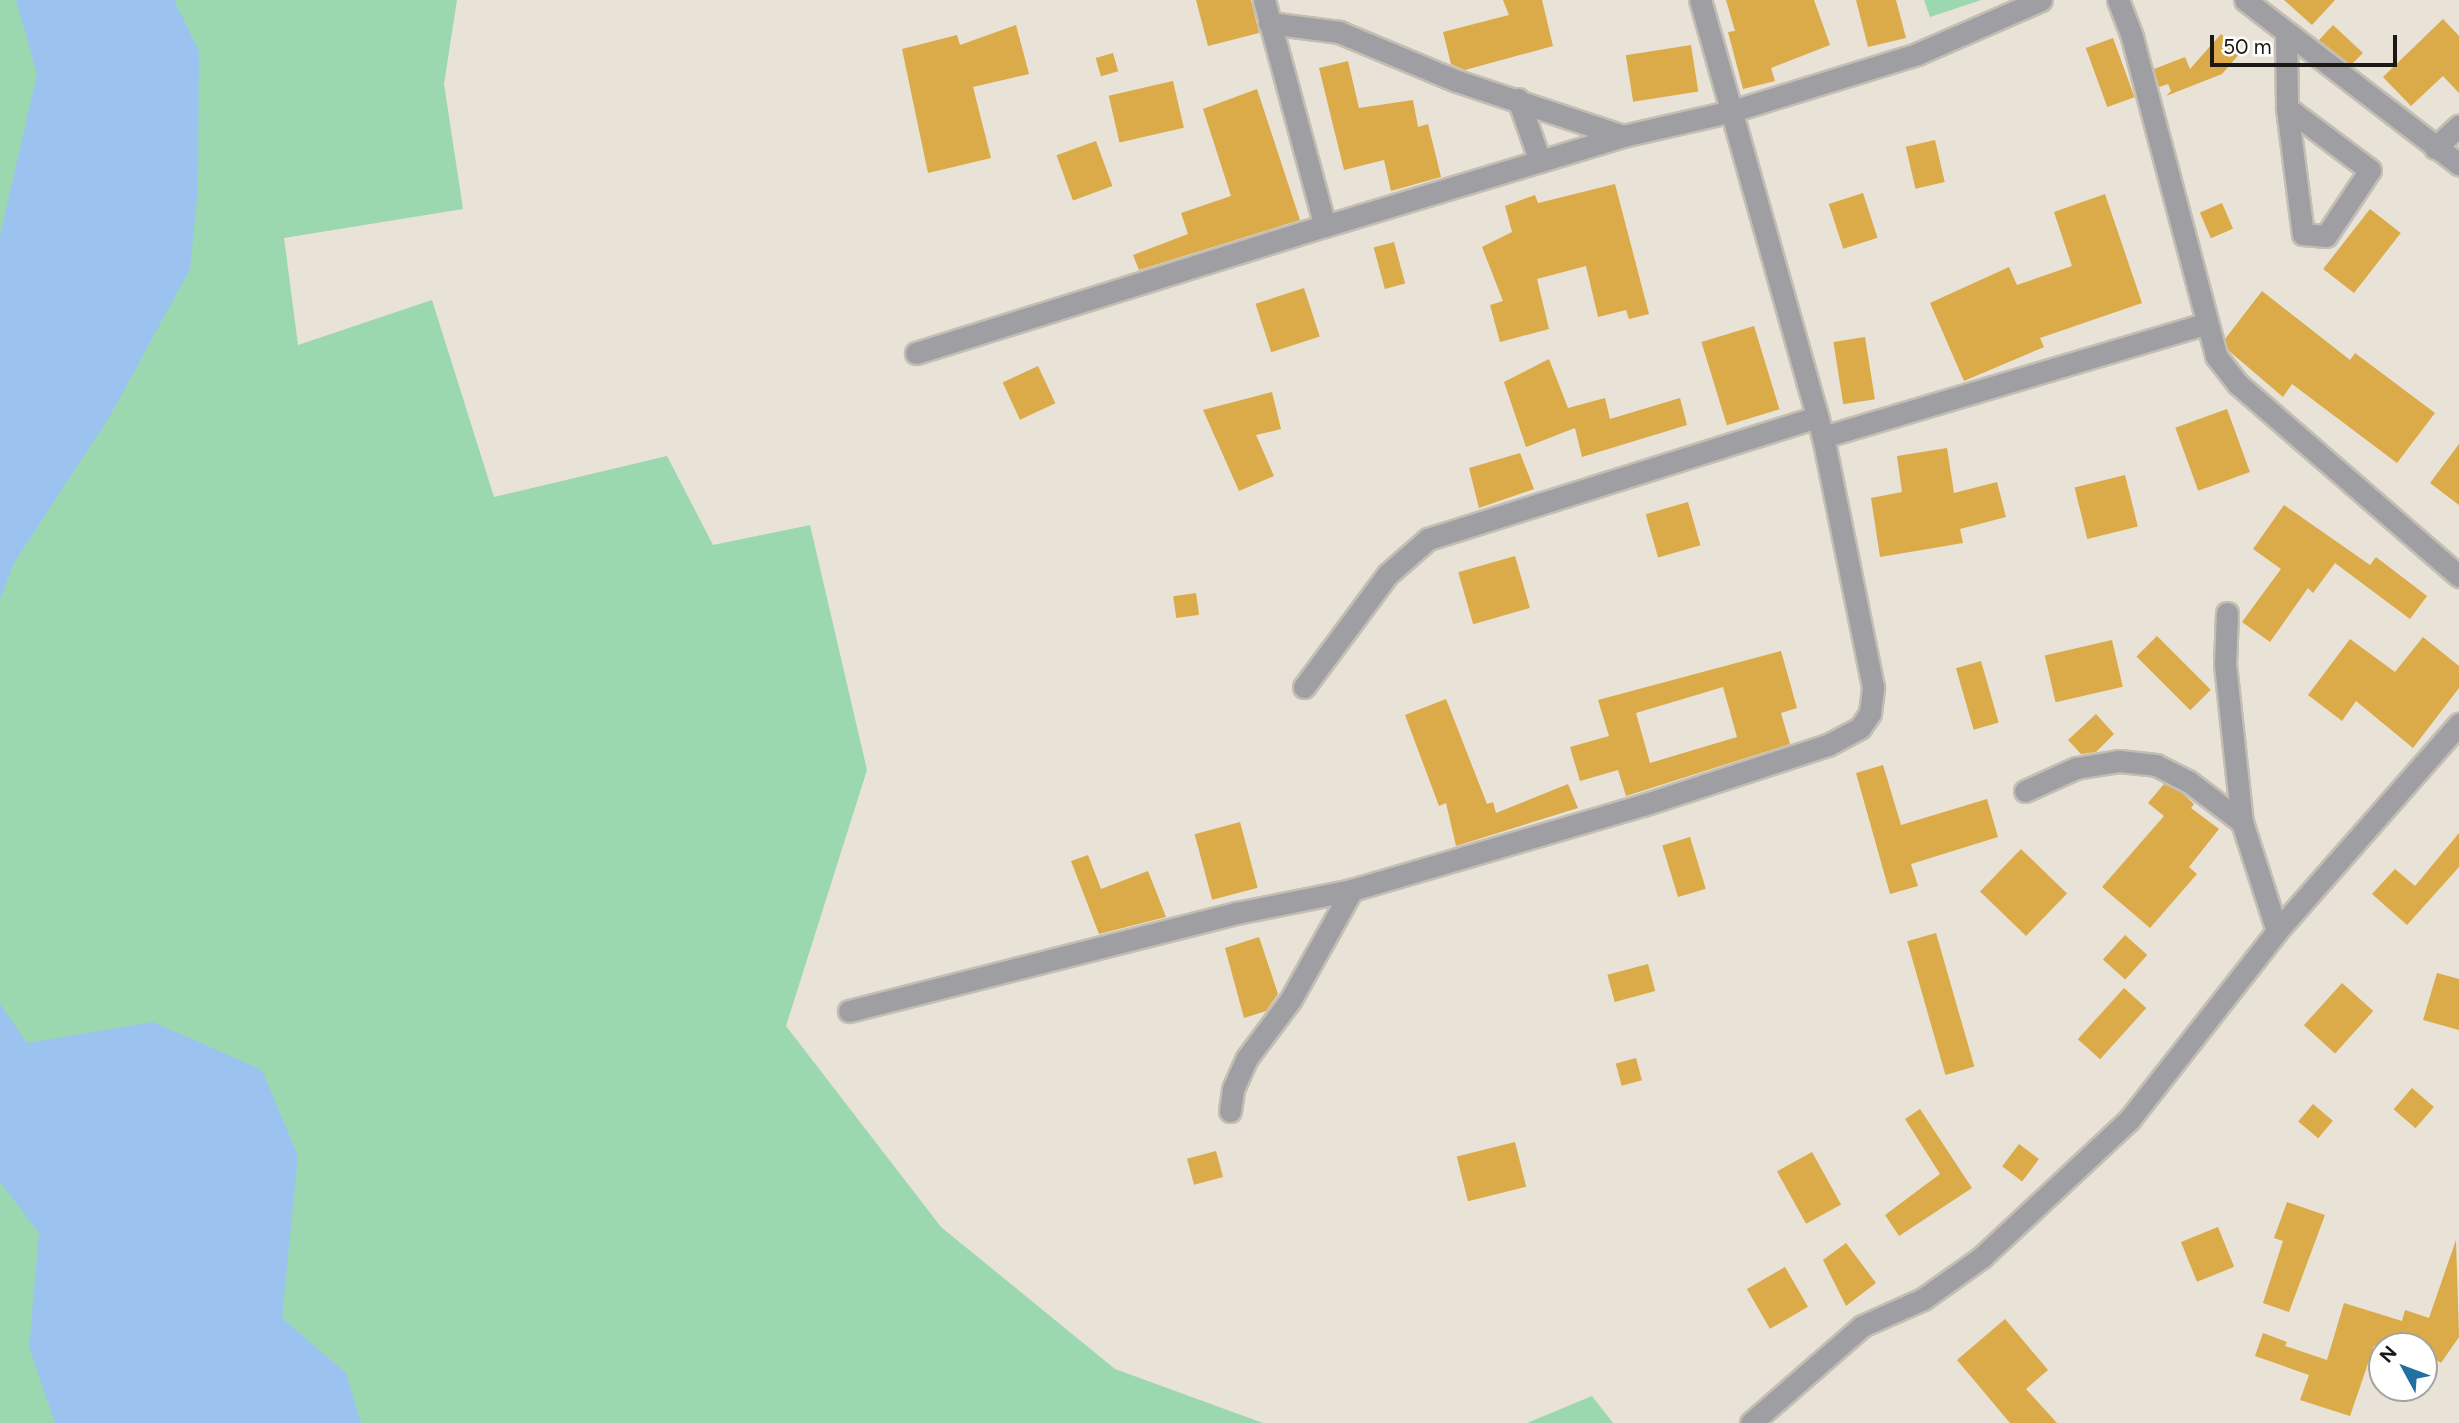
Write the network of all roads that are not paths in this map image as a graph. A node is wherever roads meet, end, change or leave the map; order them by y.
1 (1264, 0) edge
2 (1700, 0) edge
3 (2040, 0) edge
4 (2118, 0) edge
5 (2245, 0) edge
6 (1269, 23) junction
7 (2286, 34) junction
8 (1518, 99) junction
9 (2287, 108) junction
10 (1729, 112) junction
11 (2459, 126) edge
12 (1623, 136) junction
13 (2435, 148) junction
14 (1541, 161) junction
15 (2459, 164) edge
16 (1325, 226) junction
17 (2205, 324) junction
18 (916, 353) dead end
19 (1820, 427) junction
20 (2459, 576) edge
21 (2228, 613) dead end
22 (1304, 687) dead end
23 (2459, 724) edge
24 (2025, 791) dead end
25 (2242, 822) junction
26 (1352, 890) junction
27 (2277, 931) junction
28 (849, 1011) dead end
29 (1230, 1111) dead end
30 (1751, 1423) edge

1 - 6 street
2 - 10 street
3 - 10 street
4 - 17 street
5 - 7 street
6 - 8 street
6 - 16 street
7 - 9 street
7 - 13 street
8 - 12 street
8 - 14 street
9 - 9 street
10 - 12 street
10 - 19 street
11 - 13 street
12 - 14 street
13 - 15 street
14 - 16 street
16 - 18 street
17 - 19 street
17 - 20 street
19 - 22 street
19 - 26 street
21 - 25 street
23 - 27 street
24 - 25 street
25 - 27 street
26 - 28 street
26 - 29 street
27 - 30 street

